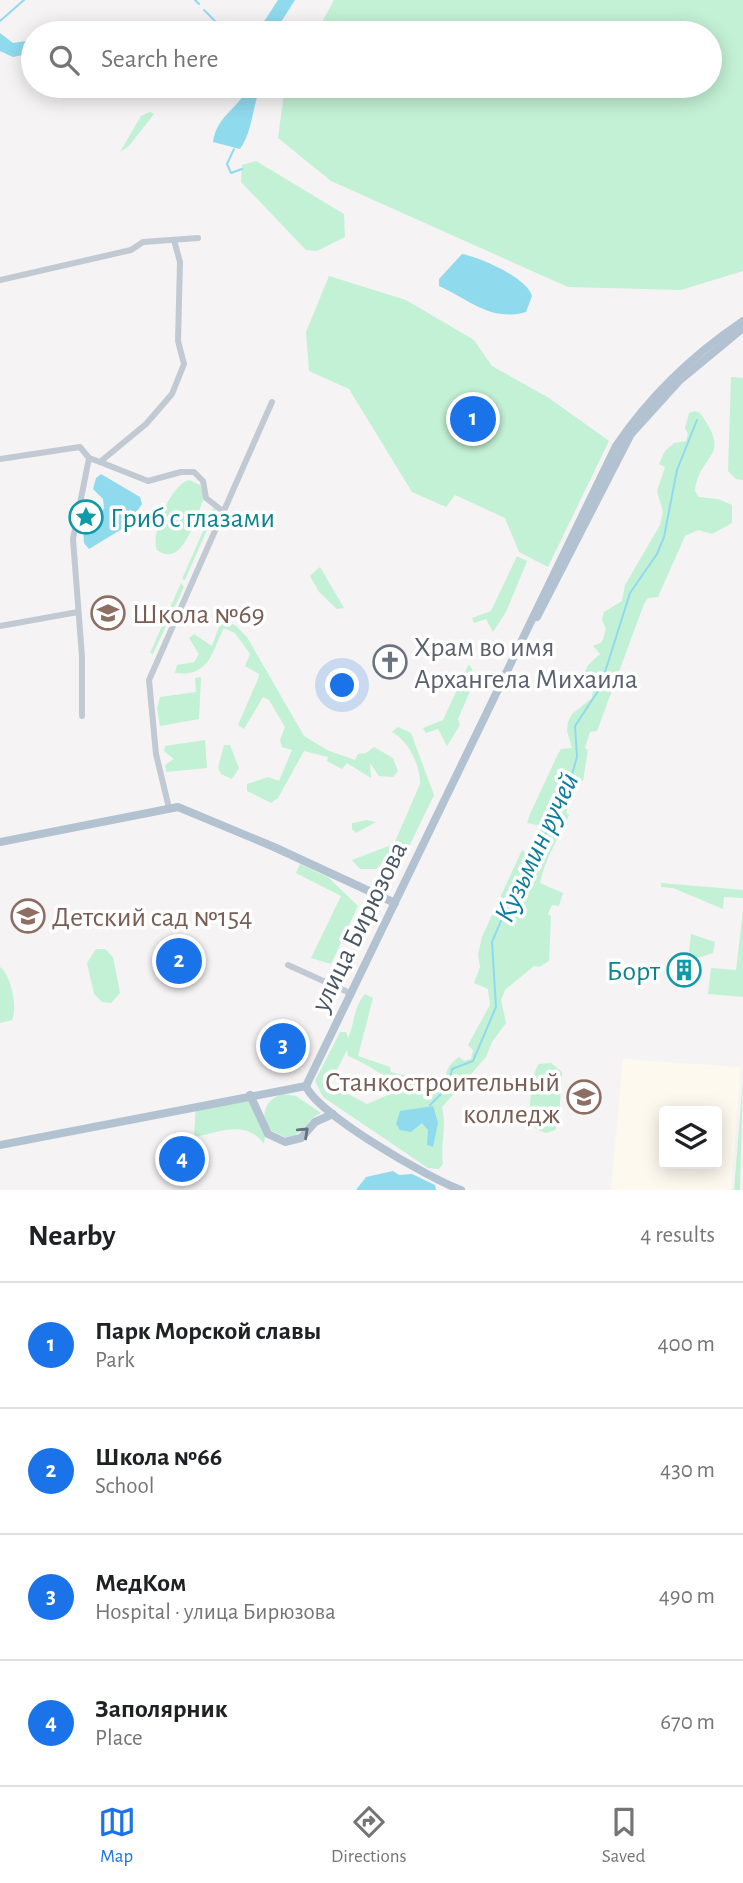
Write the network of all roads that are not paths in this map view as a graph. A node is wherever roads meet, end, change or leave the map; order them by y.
1 (198, 238) dead end
2 (174, 240) junction
3 (0, 280) edge
4 (743, 321) edge
5 (743, 328) edge
6 (272, 402) dead end
7 (89, 458) junction
8 (0, 459) edge
9 (100, 462) junction
10 (224, 512) junction
11 (78, 612) junction
12 (534, 620) junction
13 (0, 626) edge
14 (82, 716) dead end
15 (169, 808) junction
16 (0, 842) edge
17 (395, 903) junction
18 (288, 965) dead end
19 (350, 993) junction
20 (306, 1086) junction
21 (250, 1096) junction
22 (334, 1114) junction
23 (0, 1145) edge
24 (461, 1190) edge

1 - 2 street
2 - 3 street
2 - 9 street
4 - 12 main road, улица Бирюзова
5 - 12 main road, улица Бирюзова
6 - 10 street
7 - 8 street
7 - 9 street
7 - 11 street
9 - 10 street
10 - 15 street
11 - 13 street
11 - 14 street
12 - 17 main road, улица Бирюзова
15 - 16 main road
15 - 17 main road
17 - 19 main road, улица Бирюзова
18 - 19 street
19 - 20 main road, улица Бирюзова
20 - 21 main road
20 - 22 main road
21 -> 22 main road
21 - 23 main road
22 - 24 main road

